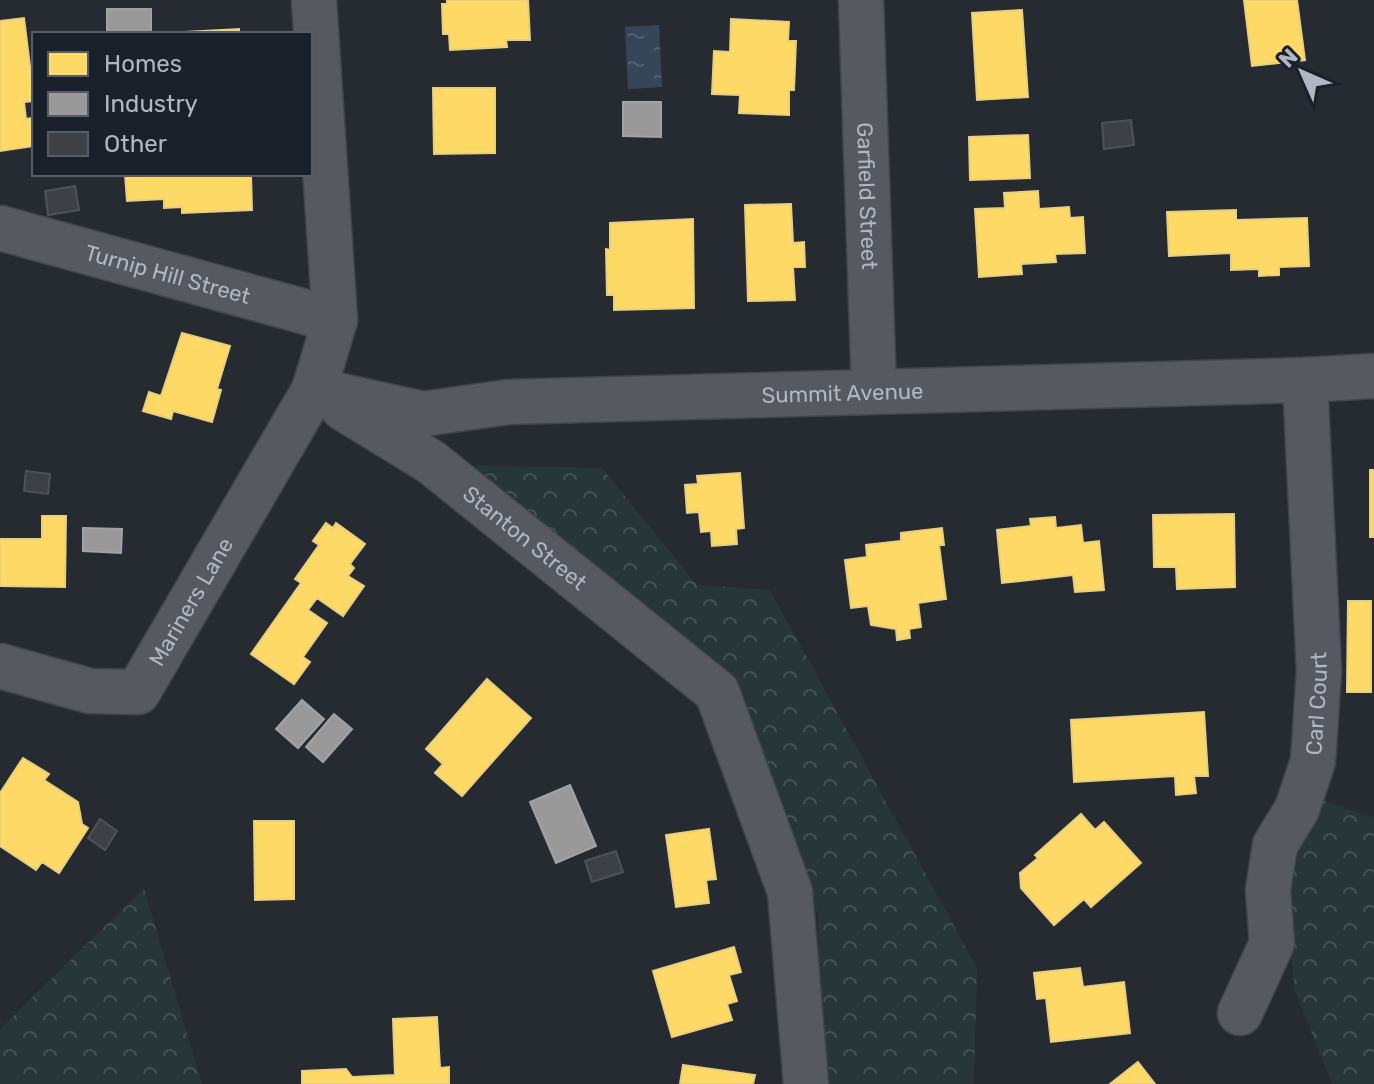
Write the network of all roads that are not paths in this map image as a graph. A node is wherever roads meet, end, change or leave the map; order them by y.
1 (314, 0) edge
2 (861, 0) edge
3 (0, 228) edge
4 (335, 320) junction
5 (1374, 376) edge
6 (1305, 380) junction
7 (314, 390) junction
8 (874, 391) junction
9 (0, 666) edge
10 (1240, 1013) dead end
11 (806, 1084) edge

1 - 4 street
2 - 8 street, Garfield Street
3 - 4 street, Turnip Hill Street
4 - 7 street
5 - 6 street, Summit Avenue
6 - 8 street, Summit Avenue
6 - 10 street, Carl Court
7 - 8 street, Summit Avenue
7 - 9 street, Mariners Lane
7 - 11 street, Stanton Street

